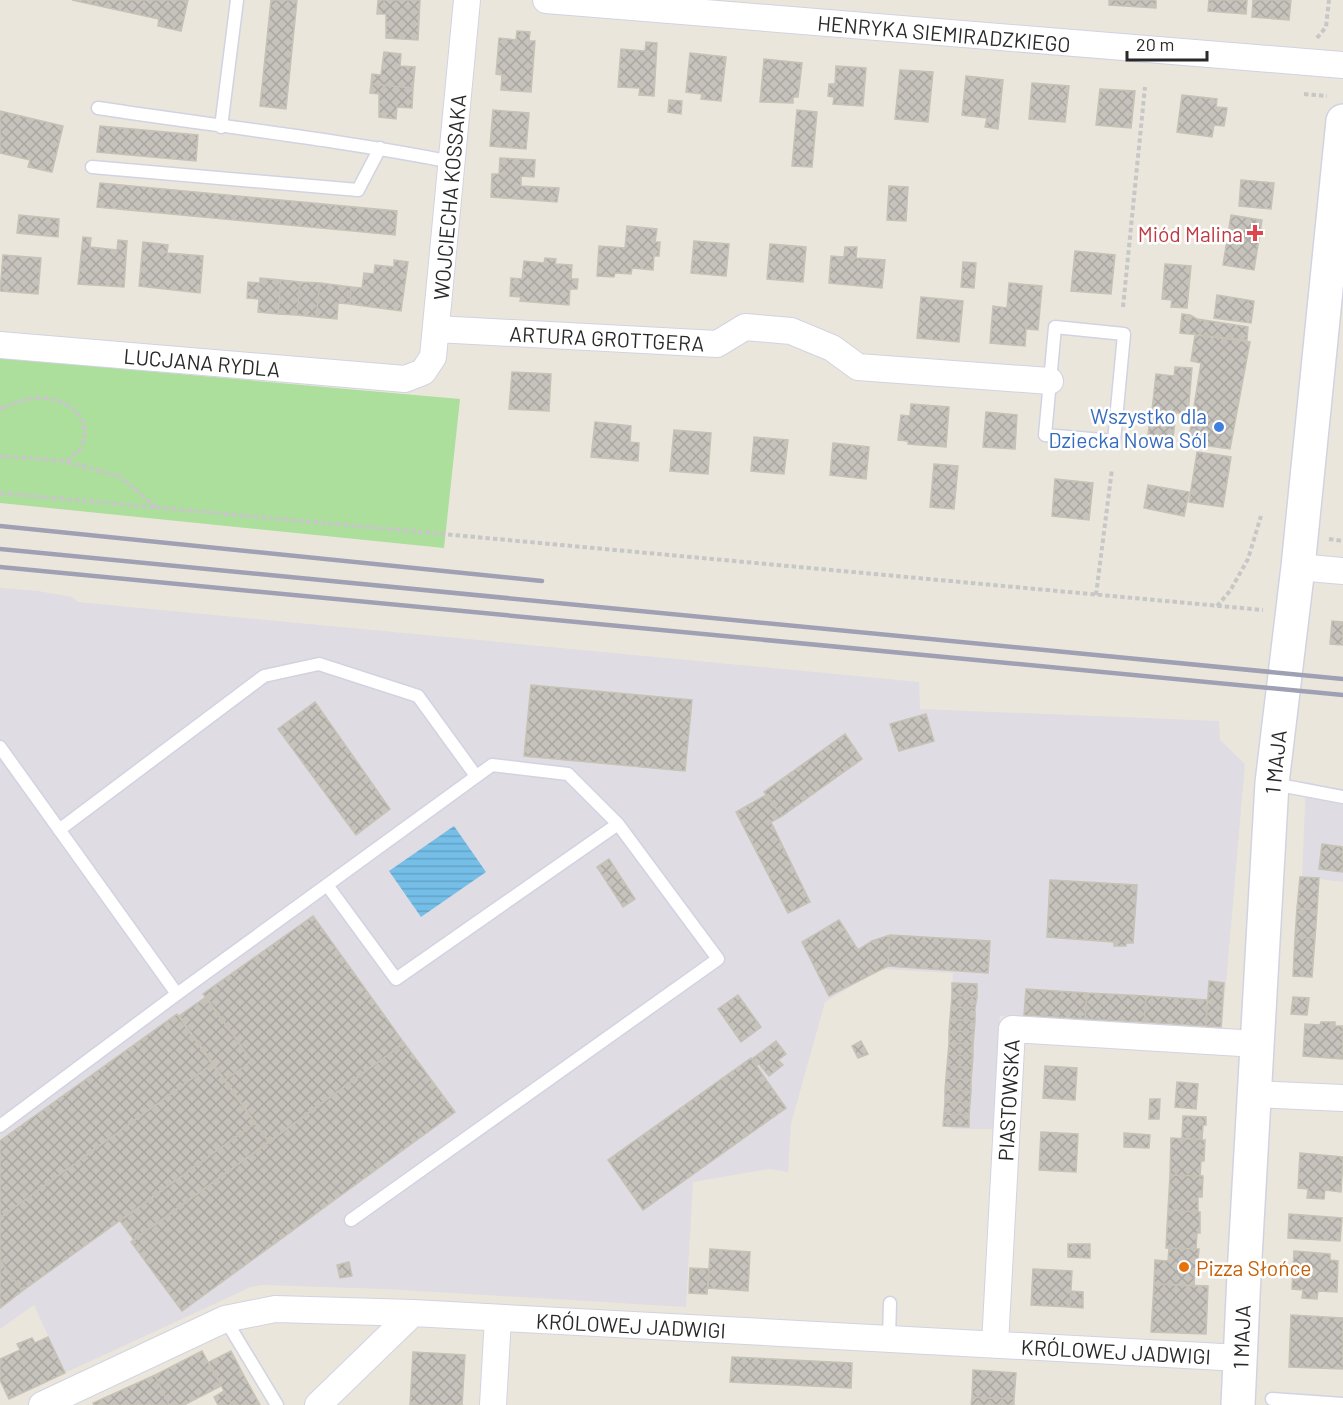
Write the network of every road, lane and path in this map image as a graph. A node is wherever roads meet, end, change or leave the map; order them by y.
1 (237, 0) edge
2 (467, 0) edge
3 (546, 0) edge
4 (1329, 0) edge
5 (1313, 42) dead end
6 (1343, 65) edge
7 (1145, 87) dead end
8 (1304, 94) dead end
9 (98, 108) dead end
10 (1338, 109) edge
11 (221, 127) junction
12 (380, 148) junction
13 (452, 162) junction
14 (92, 167) dead end
15 (1123, 307) dead end
16 (436, 329) junction
17 (0, 345) edge
18 (405, 379) joint
19 (1050, 381) junction
20 (0, 409) edge
21 (0, 456) edge
22 (66, 461) junction
23 (1112, 469) dead end
24 (0, 493) edge
25 (156, 507) junction
26 (1261, 516) dead end
27 (1298, 567) junction
28 (1343, 571) edge
29 (1096, 595) junction
30 (1217, 606) junction
31 (1270, 611) dead end
32 (0, 747) edge
33 (477, 776) junction
34 (1272, 783) junction
35 (1343, 797) edge
36 (618, 824) junction
37 (59, 830) junction
38 (327, 885) junction
39 (177, 994) junction
40 (1257, 1044) junction
41 (1254, 1094) junction
42 (1343, 1098) edge
43 (0, 1126) edge
44 (351, 1220) dead end
45 (890, 1303) dead end
46 (413, 1314) junction
47 (498, 1318) junction
48 (225, 1319) junction
49 (889, 1338) junction
50 (995, 1344) junction
51 (1240, 1358) junction
52 (1272, 1399) dead end
53 (1343, 1404) edge
54 (42, 1405) edge
55 (277, 1405) edge
56 (318, 1405) edge
57 (493, 1405) edge
58 (1238, 1405) edge

1 - 11 lane
2 - 13 street, WOJCIECHA KOSSAKA
3 - 6 street, HENRYKA SIEMIRADZKIEGO
4 - 5 path
7 - 15 path
8 - 10 path
9 - 11 lane
10 - 27 street, 1 MAJA
11 - 12 lane
12 - 13 lane
12 - 14 lane
13 - 16 street, WOJCIECHA KOSSAKA
16 - 18 street, WOJCIECHA KOSSAKA
16 - 19 street, ARTURA GROTTGERA
17 - 18 street, LUCJANA RYDLA
19 - 19 lane
20 - 22 path
21 - 22 path
22 - 25 path
23 - 29 path
24 - 25 path
25 - 29 path
26 - 30 path
27 - 28 street
27 - 34 street, 1 MAJA
29 - 30 path
30 - 31 path
32 - 37 lane
33 - 36 lane
33 - 37 lane
33 - 38 lane
34 - 35 lane
34 - 40 street, 1 MAJA
36 - 38 lane
36 - 44 lane
37 - 39 lane
38 - 39 lane
39 - 43 lane
40 - 41 street, 1 MAJA
40 - 50 street, PIASTOWSKA
41 - 42 street
41 - 51 street, 1 MAJA
45 - 49 lane
46 - 47 street, KRÓLOWEJ JADWIGI
46 - 48 street, KRÓLOWEJ JADWIGI
46 - 56 street
47 - 49 street, KRÓLOWEJ JADWIGI
47 - 57 street
48 - 54 street, KRÓLOWEJ JADWIGI
48 - 55 lane
49 - 50 street, KRÓLOWEJ JADWIGI
50 - 51 street, KRÓLOWEJ JADWIGI
51 - 58 street, 1 MAJA
52 - 53 lane

